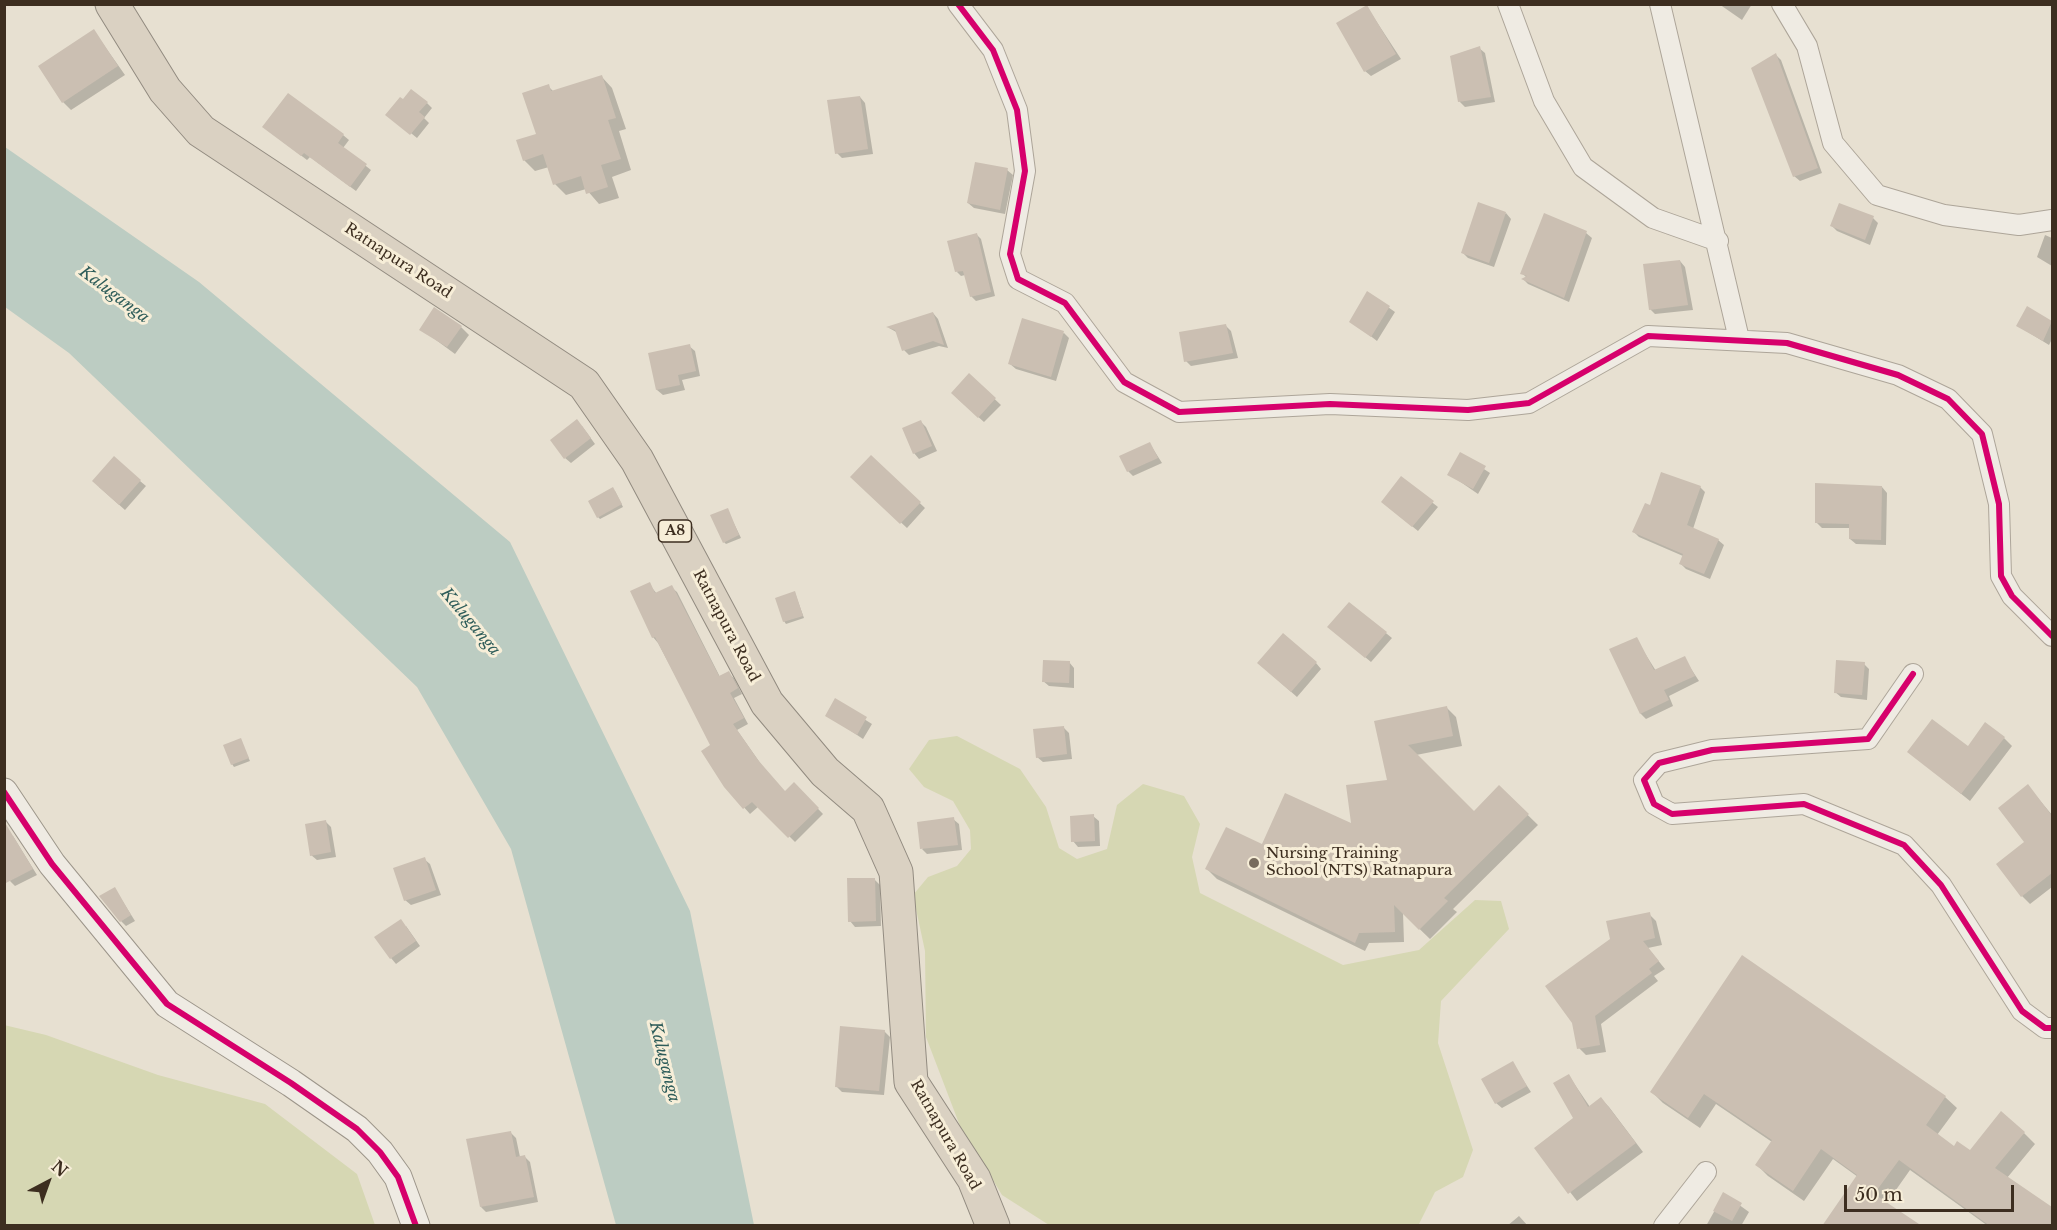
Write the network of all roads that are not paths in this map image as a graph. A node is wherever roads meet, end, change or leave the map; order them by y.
1 (112, 4) edge
2 (958, 4) edge
3 (1508, 4) edge
4 (1660, 4) edge
5 (1782, 4) edge
6 (2052, 220) edge
7 (1718, 241) junction
8 (1739, 339) junction
9 (2052, 636) edge
10 (1913, 674) dead end
11 (4, 792) edge
12 (2052, 1028) edge
13 (1706, 1172) dead end
14 (416, 1226) edge
15 (993, 1226) edge
16 (1664, 1226) edge

1 - 15 highway, Ratnapura Road / A8
2 - 8 street
3 - 7 street
4 - 7 street
5 - 6 street
7 - 8 street
8 - 9 street
10 - 12 street
11 - 14 street
13 - 16 street

